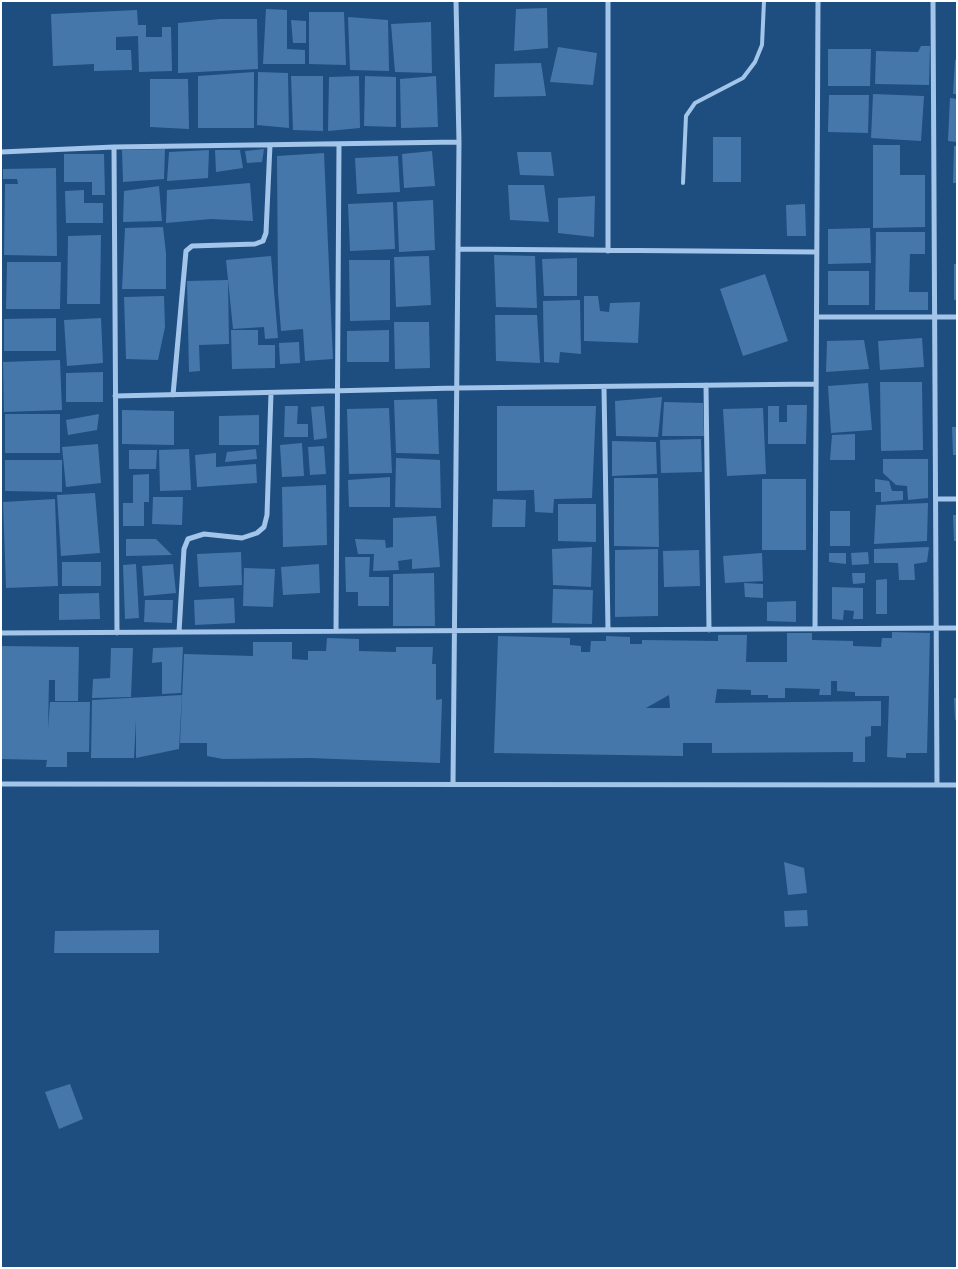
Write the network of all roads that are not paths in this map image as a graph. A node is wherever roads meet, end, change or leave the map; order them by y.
1 (456, 1) edge
2 (608, 1) edge
3 (764, 1) edge
4 (818, 1) edge
5 (933, 1) edge
6 (459, 142) junction
7 (339, 144) junction
8 (270, 145) junction
9 (114, 147) junction
10 (1, 152) edge
11 (683, 183) dead end
12 (458, 249) junction
13 (608, 251) junction
14 (817, 252) junction
15 (817, 317) junction
16 (935, 317) junction
17 (957, 317) edge
18 (816, 384) junction
19 (706, 385) junction
20 (457, 388) junction
21 (604, 388) junction
22 (337, 392) junction
23 (271, 393) junction
24 (174, 395) junction
25 (116, 396) junction
26 (936, 499) junction
27 (957, 499) edge
28 (936, 628) junction
29 (957, 628) edge
30 (816, 629) junction
31 (608, 630) junction
32 (709, 630) junction
33 (336, 631) junction
34 (454, 631) junction
35 (116, 632) junction
36 (179, 632) junction
37 (1, 633) edge
38 (1, 784) edge
39 (453, 784) junction
40 (937, 785) junction
41 (957, 785) edge

1 - 6 street
2 - 13 street
3 - 11 lane
4 - 14 street
5 - 16 street
6 - 7 street
6 - 12 street
7 - 8 street
7 - 22 street
8 - 9 street
8 - 24 street
9 - 10 street
9 - 25 street
12 - 13 street
12 - 20 street
13 - 14 street
14 - 15 street
15 - 16 street
15 - 18 street
16 - 17 street
16 - 26 street
18 - 19 street
18 - 30 street
19 - 21 street
19 - 32 street
20 - 21 street
20 - 22 street
20 - 34 street
21 - 31 street
22 - 23 street
22 - 33 street
23 - 24 street
23 - 36 street
24 - 25 street
25 - 35 street
26 - 27 street
26 - 28 street
28 - 29 street
28 - 30 street
28 - 40 street
30 - 32 street
31 - 32 street
31 - 34 street
33 - 34 street
33 - 36 street
34 - 39 street
35 - 36 street
35 - 37 street
38 - 39 street
39 - 40 street
40 - 41 street

